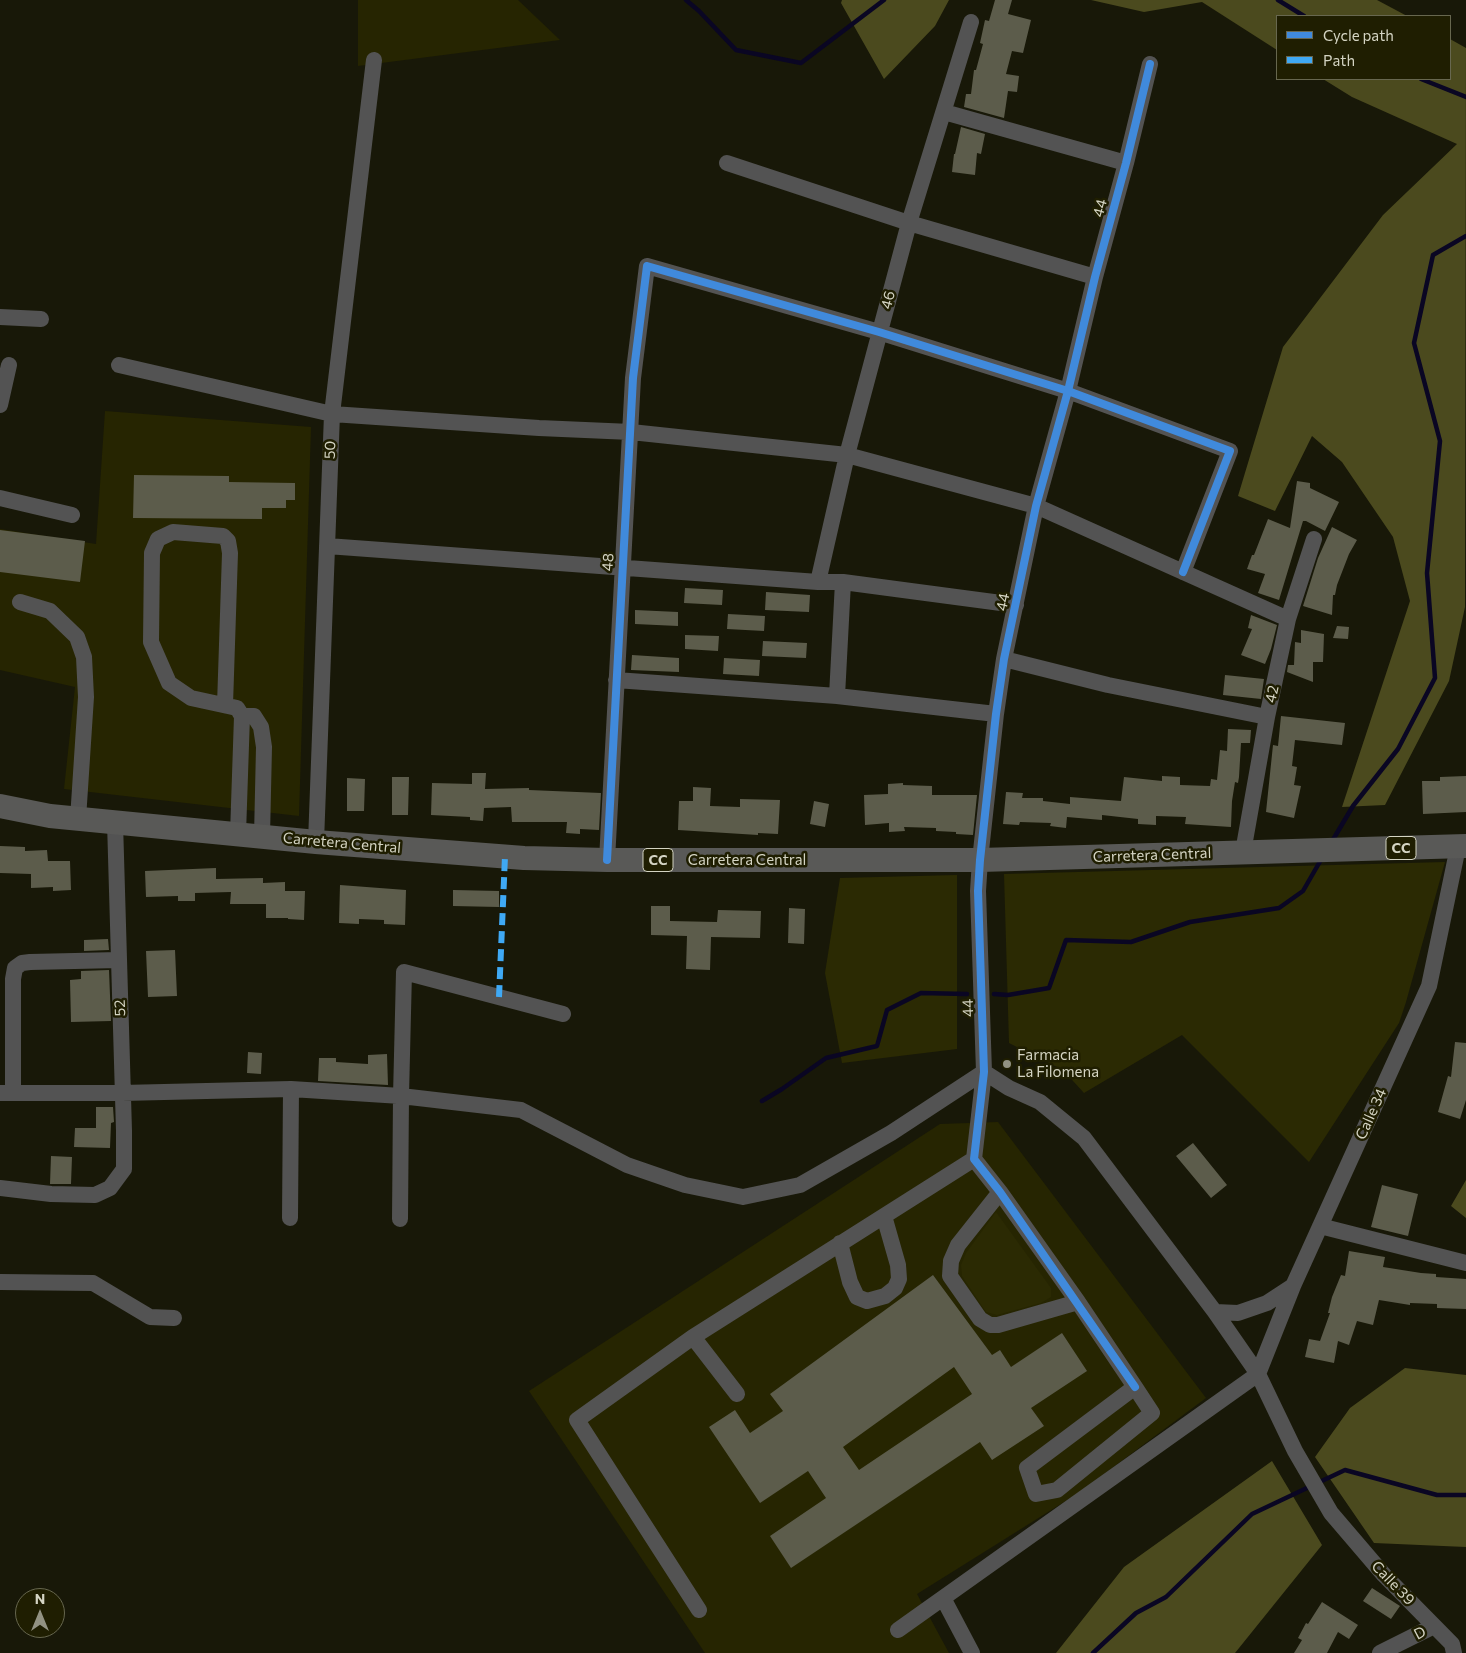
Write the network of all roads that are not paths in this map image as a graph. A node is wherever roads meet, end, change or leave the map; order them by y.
1 (971, 22) dead end
2 (374, 60) dead end
3 (1150, 64) dead end
4 (944, 112) junction
5 (1126, 162) junction
6 (727, 163) dead end
7 (909, 222) junction
8 (1095, 277) junction
9 (0, 316) edge
10 (42, 319) dead end
11 (879, 332) junction
12 (9, 365) dead end
13 (119, 365) dead end
14 (1068, 391) junction
15 (0, 405) edge
16 (332, 414) junction
17 (631, 432) junction
18 (847, 455) junction
19 (0, 498) edge
20 (1036, 506) junction
21 (72, 515) dead end
22 (1314, 539) dead end
23 (326, 546) junction
24 (622, 567) junction
25 (1183, 572) junction
26 (818, 582) junction
27 (843, 582) junction
28 (20, 602) dead end
29 (1016, 605) junction
30 (1288, 619) junction
31 (1004, 659) junction
32 (616, 680) junction
33 (837, 696) junction
34 (225, 705) junction
35 (996, 714) junction
36 (242, 716) junction
37 (1267, 716) junction
38 (0, 806) edge
39 (78, 818) junction
40 (115, 822) junction
41 (238, 834) junction
42 (262, 836) junction
43 (316, 842) junction
44 (1462, 846) edge
45 (1243, 852) junction
46 (607, 860) junction
47 (980, 860) junction
48 (119, 960) junction
49 (563, 1014) dead end
50 (984, 1072) junction
51 (291, 1089) junction
52 (6, 1093) edge
53 (122, 1093) junction
54 (401, 1096) junction
55 (974, 1159) junction
56 (0, 1188) edge
57 (1000, 1192) junction
58 (884, 1216) junction
59 (290, 1218) dead end
60 (400, 1219) dead end
61 (1320, 1226) junction
62 (840, 1243) junction
63 (1466, 1263) edge
64 (0, 1282) edge
65 (1293, 1286) junction
66 (1078, 1302) junction
67 (1215, 1312) junction
68 (174, 1318) dead end
69 (693, 1336) junction
70 (1258, 1374) junction
71 (1135, 1387) junction
72 (736, 1394) dead end
73 (943, 1598) junction
74 (699, 1610) dead end
75 (1434, 1626) junction
76 (898, 1630) dead end
77 (972, 1653) edge
78 (1380, 1653) edge
79 (1454, 1653) edge

1 - 4 street, 46
2 - 16 street, 50
3 - 5 street, 44
4 - 5 street
4 - 7 street, 46
5 - 8 street, 44
6 - 7 street
7 - 8 street
7 - 11 street, 46
8 - 14 street, 44
9 - 10 street
11 - 14 street
11 - 17 street, 48
11 - 18 street, 46
12 - 15 street
13 - 16 street
14 - 20 street, 44
14 - 25 street
16 - 17 street
16 - 23 street, 50
17 - 18 street
17 - 24 street, 48
18 - 20 street
18 - 26 street, 46
19 - 21 street
20 - 25 street
20 - 29 street, 44
22 - 30 street, 42
23 - 24 street
23 - 43 street, 50
24 - 26 street
24 - 32 street, 48
25 - 30 street
26 - 27 street
27 - 29 street
27 - 33 street
28 - 39 street
29 - 31 street, 44
30 - 37 street, 42
31 - 35 street, 44
31 - 37 street
32 - 33 street
32 - 46 street, 48
33 - 35 street
34 - 34 street
34 - 36 street
35 - 47 street, 44
36 - 41 street
36 - 42 street
37 - 45 street, 42
38 - 39 highway, Carretera Central / CC
39 - 40 highway, Carretera Central / CC
40 - 41 highway, Carretera Central / CC
40 - 48 street, 52
41 - 42 highway, Carretera Central / CC
42 - 43 highway, Carretera Central / CC
43 - 46 highway, Carretera Central / CC
44 - 45 highway, Carretera Central / CC
44 - 61 street, Calle 34
45 - 47 highway, Carretera Central / CC
46 - 47 highway, Carretera Central / CC
47 - 50 street, 44
48 - 52 street
48 - 53 street, 52
49 - 54 street
50 - 54 street
50 - 55 street, 44
50 - 67 street, Calle 39
51 - 53 street
51 - 54 street
51 - 59 street
52 - 53 street
53 - 56 street, 52
54 - 60 street
55 - 57 street
55 - 58 street
57 - 66 street
57 - 66 street
58 - 62 street
58 - 62 street
61 - 63 street
61 - 65 street, Calle 34
62 - 69 street
64 - 68 street
65 - 67 street
65 - 70 street, Calle 34
66 - 71 street
67 - 70 street, Calle 39
69 - 72 street
69 - 74 street
70 - 73 street
70 - 75 street, Calle 39
71 - 71 street
73 - 76 street
73 - 77 street
75 - 78 street, D
75 - 79 street, Calle 39

